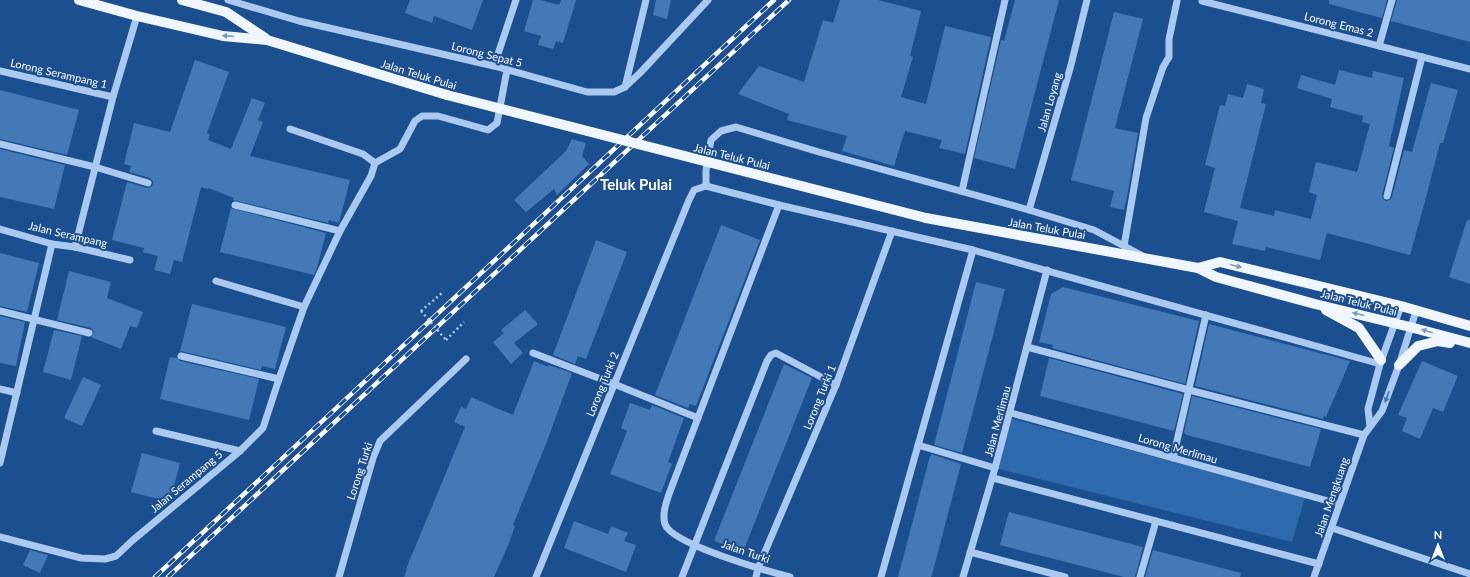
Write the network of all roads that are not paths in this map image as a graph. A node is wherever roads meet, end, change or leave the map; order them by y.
1 (80, 0) edge
2 (182, 0) edge
3 (228, 0) edge
4 (516, 0) edge
5 (646, 0) edge
6 (708, 0) edge
7 (1005, 0) edge
8 (1087, 0) edge
9 (1392, 0) edge
10 (1178, 1) edge
11 (1202, 1) edge
12 (137, 16) junction
13 (267, 40) junction
14 (1379, 46) junction
15 (1422, 57) junction
16 (494, 66) junction
17 (1470, 69) edge
18 (507, 70) junction
19 (0, 71) edge
20 (625, 87) junction
21 (113, 97) junction
22 (290, 129) dead end
23 (0, 144) edge
24 (375, 163) junction
25 (95, 167) junction
26 (148, 183) dead end
27 (706, 186) junction
28 (962, 191) junction
29 (1387, 196) dead end
30 (235, 205) dead end
31 (779, 205) junction
32 (1029, 210) junction
33 (0, 229) edge
34 (340, 231) junction
35 (892, 231) junction
36 (52, 244) junction
37 (75, 246) junction
38 (1124, 246) junction
39 (973, 250) junction
40 (1148, 259) junction
41 (130, 260) dead end
42 (1198, 268) junction
43 (1047, 270) junction
44 (216, 280) dead end
45 (1315, 304) junction
46 (1401, 306) junction
47 (304, 307) junction
48 (0, 311) edge
49 (1416, 311) junction
50 (1206, 315) junction
51 (34, 319) junction
52 (1396, 324) junction
53 (1410, 326) junction
54 (1470, 326) edge
55 (89, 333) dead end
56 (1470, 345) edge
57 (1028, 347) junction
58 (533, 353) dead end
59 (181, 356) dead end
60 (466, 359) dead end
61 (1380, 362) junction
62 (1399, 365) junction
63 (279, 379) junction
64 (614, 384) junction
65 (836, 385) junction
66 (0, 389) edge
67 (1188, 390) junction
68 (17, 393) junction
69 (1011, 413) junction
70 (698, 418) junction
71 (1370, 426) junction
72 (156, 431) dead end
73 (1364, 435) junction
74 (918, 445) junction
75 (240, 451) junction
76 (1173, 458) junction
77 (0, 463) edge
78 (995, 468) junction
79 (992, 478) junction
80 (1339, 504) junction
81 (1156, 521) junction
82 (1332, 528) junction
83 (0, 537) edge
84 (695, 545) junction
85 (970, 552) junction
86 (1319, 564) junction
87 (758, 568) junction
88 (1470, 574) edge
89 (339, 577) edge
90 (536, 577) edge
91 (682, 577) edge
92 (756, 577) edge
93 (790, 577) edge
94 (881, 577) edge
95 (963, 577) edge
96 (1065, 577) edge
97 (1140, 577) edge
98 (1314, 577) edge

1 - 12 main road, Jalan Teluk Pulai
2 - 13 main road, Jalan Teluk Pulai
3 - 16 street, Lorong Sepat 5
4 - 16 street
5 - 20 street
6 - 20 street, Lorong Sepat 5
7 - 28 street
8 - 32 street, Jalan Loyang
9 - 14 street
10 - 38 street
11 - 14 street, Lorong Emas 2
13 -> 12 main road, Jalan Teluk Pulai
12 - 21 street
13 - 40 main road, Jalan Teluk Pulai, bridge
14 - 15 street, Lorong Emas 2
15 - 17 street, Lorong Emas 2
15 - 29 street
16 - 18 street, Lorong Sepat 5
18 - 20 street, Lorong Sepat 5
18 - 24 street
19 - 21 street, Lorong Serampang 1
21 - 25 street
22 - 24 street
23 - 25 street
24 - 34 street, Jalan Serampang 5
25 - 26 street
25 - 37 street
27 - 28 street
27 - 31 street
27 - 64 street, Lorong Turki 2
28 - 32 street
30 - 34 street
31 - 35 street
31 - 70 street
32 - 38 street
33 - 36 street, Jalan Serampang
34 - 47 street, Jalan Serampang 5
35 - 39 street
35 - 65 street, Lorong Turki 1
36 - 37 street, Jalan Serampang
36 - 51 street
37 - 41 street, Jalan Serampang
38 - 40 street
39 - 43 street
39 - 74 street
40 - 42 main road, Jalan Teluk Pulai
42 - 45 main road, Jalan Teluk Pulai
42 -> 46 main road, Jalan Teluk Pulai
43 - 50 street
43 - 57 street, Jalan Merlimau
44 - 47 street
52 -> 45 main road, Jalan Teluk Pulai
45 - 61 main road
46 - 49 main road, Jalan Teluk Pulai
46 - 52 street
47 - 63 street, Jalan Serampang 5
48 - 51 street
49 - 53 street, Jalan Mengkuang
49 - 54 main road, Jalan Teluk Pulai
50 - 61 street
50 - 67 street
51 - 55 street
51 - 68 street
52 - 53 main road, Jalan Teluk Pulai
52 - 61 street
56 -> 53 main road, Jalan Teluk Pulai
53 - 62 street, Jalan Mengkuang
56 - 62 main road
57 - 67 street
57 - 69 street, Jalan Merlimau
58 - 64 street
59 - 63 street
60 - 89 street, Lorong Turki
61 - 71 street
62 -> 71 street, Jalan Mengkuang
63 - 75 street, Jalan Serampang 5
64 - 70 street
64 - 90 street, Lorong Turki 2
65 - 84 street
65 - 87 street, Lorong Turki 1
66 - 68 street
67 - 73 street
67 - 76 street
68 - 77 street
69 - 76 street, Lorong Merlimau
69 - 78 street, Jalan Merlimau
70 - 84 street, Jalan Turki
71 - 73 street, Jalan Mengkuang
72 - 75 street
73 - 80 street, Jalan Mengkuang
74 - 78 street
74 - 94 street
75 - 83 street, Jalan Serampang 5
76 - 80 street, Lorong Merlimau
78 - 79 street, Jalan Merlimau
79 - 81 street
79 - 85 street, Jalan Merlimau
80 - 82 street, Jalan Mengkuang
81 - 86 street
81 - 97 street
82 - 86 street, Jalan Mengkuang
82 - 88 street
84 - 87 street, Jalan Turki
84 - 91 street
85 - 95 street, Jalan Merlimau
85 - 96 street
86 - 98 street, Jalan Mengkuang
87 - 92 street, Lorong Turki 1
87 - 93 street, Jalan Turki

